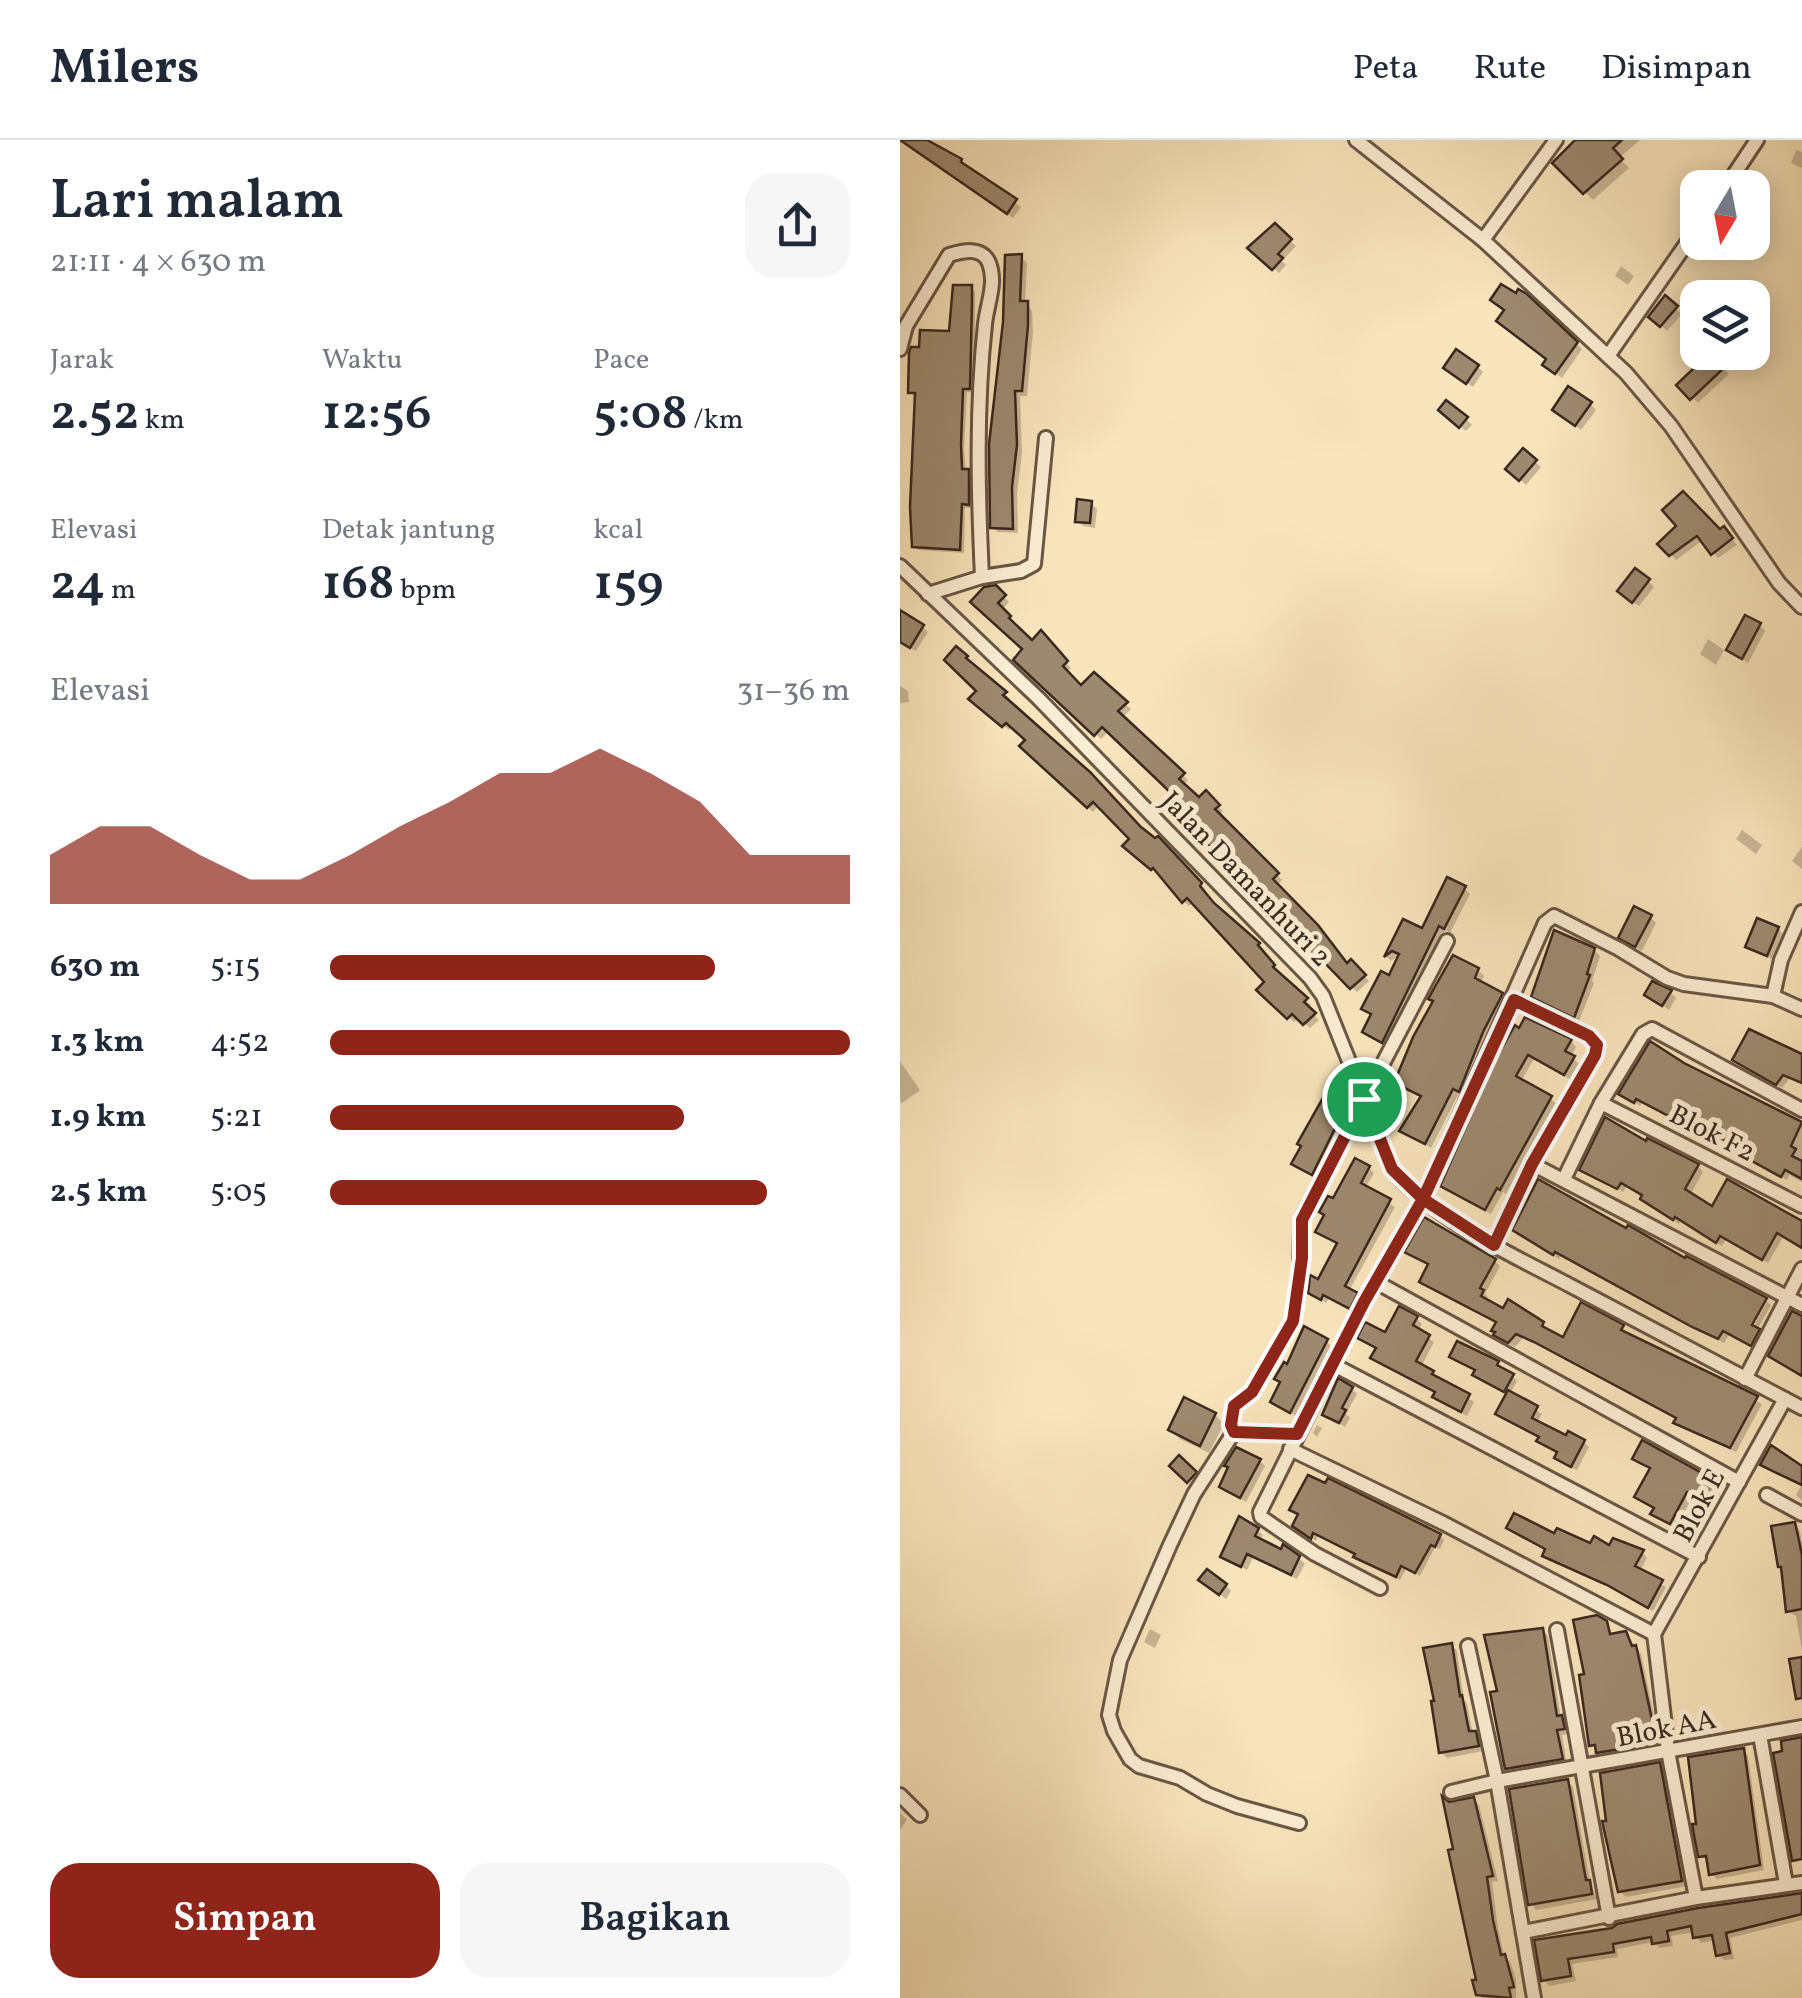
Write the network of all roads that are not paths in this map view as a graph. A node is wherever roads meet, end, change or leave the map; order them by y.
1 (1356, 140) edge
2 (1556, 140) edge
3 (1757, 140) edge
4 (1736, 170) edge
5 (1483, 240) junction
6 (1680, 253) edge
7 (900, 349) edge
8 (1608, 356) junction
9 (1046, 438) dead end
10 (900, 567) edge
11 (982, 577) junction
12 (923, 589) junction
13 (1802, 607) edge
14 (1802, 912) edge
15 (1448, 941) dead end
16 (1772, 996) junction
17 (1514, 1000) junction
18 (1802, 1009) edge
19 (1364, 1099) junction
20 (1600, 1102) junction
21 (1802, 1110) edge
22 (1532, 1164) junction
23 (1564, 1179) junction
24 (1423, 1199) junction
25 (1802, 1206) edge
26 (1494, 1245) junction
27 (1802, 1268) edge
28 (1376, 1282) junction
29 (1788, 1296) junction
30 (1802, 1305) edge
31 (1332, 1364) junction
32 (1746, 1379) junction
33 (1785, 1399) junction
34 (1802, 1408) edge
35 (1234, 1432) junction
36 (1297, 1434) junction
37 (1290, 1449) junction
38 (1738, 1482) junction
39 (1767, 1495) dead end
40 (1802, 1514) edge
41 (1699, 1557) junction
42 (1380, 1588) dead end
43 (1557, 1630) dead end
44 (1654, 1634) junction
45 (1468, 1646) dead end
46 (1802, 1727) edge
47 (1760, 1735) junction
48 (1668, 1751) junction
49 (1580, 1768) junction
50 (1497, 1781) junction
51 (1451, 1792) dead end
52 (900, 1796) edge
53 (920, 1815) dead end
54 (1299, 1823) dead end
55 (1802, 1882) edge
56 (1786, 1884) junction
57 (1696, 1898) junction
58 (1609, 1918) junction
59 (1523, 1932) junction
60 (1534, 1998) edge

1 - 5 street
2 - 5 street
3 - 4 street
5 - 8 street
6 - 8 street
7 - 11 street
8 - 13 street
9 - 11 street
10 - 12 street, Jalan Damanhuri 2
11 - 12 street
12 - 19 street, Jalan Damanhuri 2
14 - 16 street
15 - 19 street
16 - 17 street
16 - 18 street
17 - 22 street
17 - 24 street
19 - 24 street, Jalan Damanhuri 2
19 - 35 street
20 - 21 street
20 - 23 street
20 - 25 street, Blok F2
22 - 23 street
22 - 26 street
23 - 29 street
24 - 26 street, Jalan Damanhuri 2
24 - 28 street
26 - 32 street, Jalan Damanhuri 2
27 - 29 street
28 - 31 street
28 - 38 street
29 - 30 street
29 - 32 street
31 - 36 street
31 - 41 street
32 - 33 street, Jalan Damanhuri 2
33 - 34 street, Jalan Damanhuri 2
33 - 38 street, Blok E
35 - 36 street
35 - 54 street
36 - 37 street
37 - 42 street
37 - 44 street
38 - 41 street, Blok E
39 - 40 street
41 - 44 street, Blok E
43 - 49 street, Blok AA
44 - 48 street
45 - 50 street
46 - 47 street, Blok AA
47 - 48 street, Blok AA
47 - 56 street
48 - 49 street, Blok AA
48 - 57 street
49 - 50 street, Blok AA
49 - 58 street, Blok AA
50 - 51 street, Blok AA
50 - 59 street
52 - 53 street
55 - 56 street
56 - 57 street
57 - 58 street
58 - 59 street
59 - 60 street

